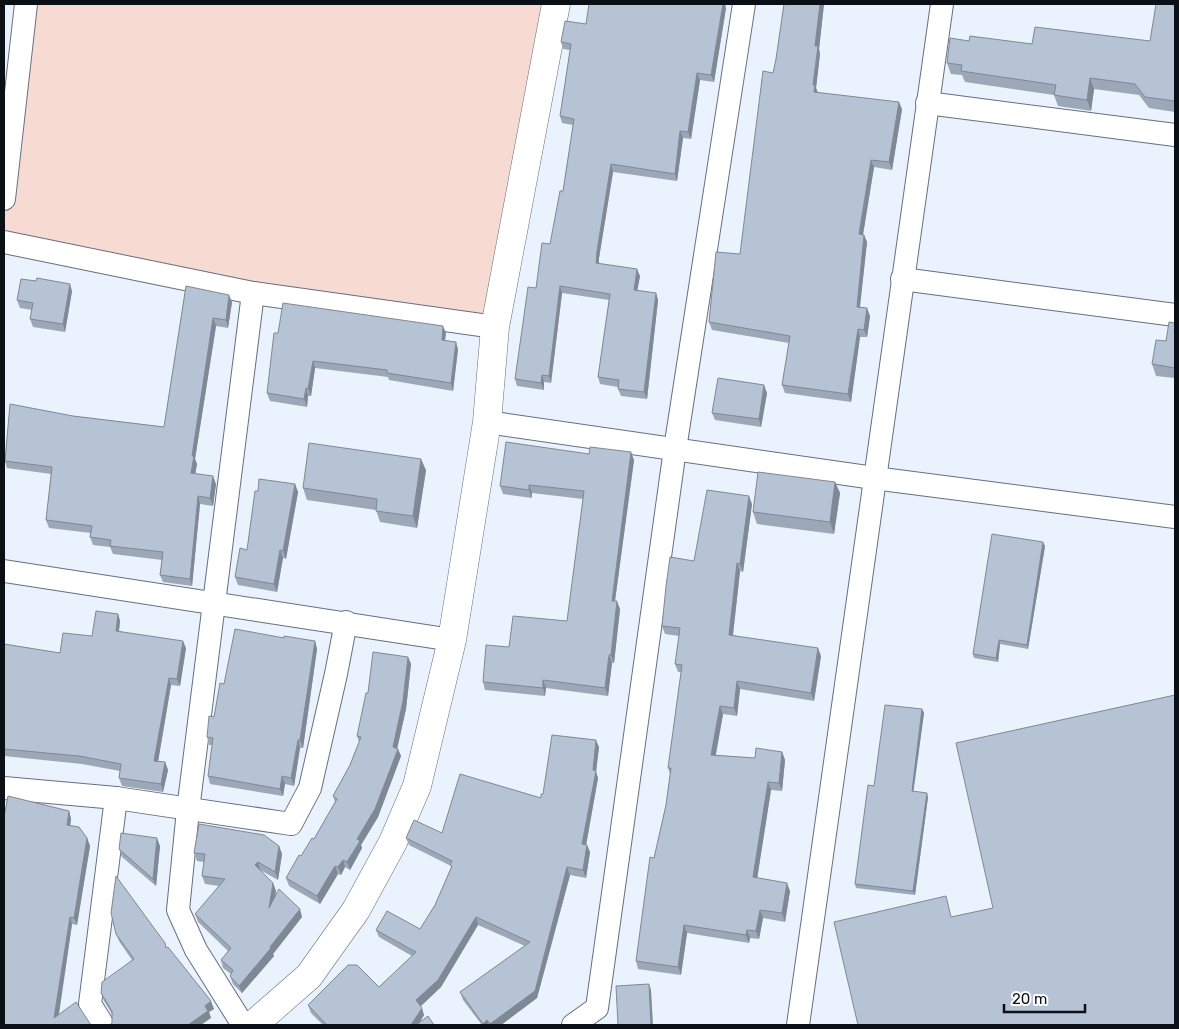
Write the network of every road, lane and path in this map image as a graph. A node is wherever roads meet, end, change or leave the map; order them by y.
1 (26, 4) edge
2 (556, 4) edge
3 (744, 4) edge
4 (942, 4) edge
5 (927, 103) junction
6 (1175, 135) edge
7 (4, 199) edge
8 (4, 242) edge
9 (902, 279) junction
10 (253, 292) junction
11 (1175, 315) edge
12 (495, 327) junction
13 (487, 422) junction
14 (675, 450) junction
15 (874, 478) junction
16 (1175, 517) edge
17 (4, 570) edge
18 (214, 604) junction
19 (346, 622) junction
20 (452, 640) junction
21 (4, 788) edge
22 (116, 798) junction
23 (188, 810) junction
24 (103, 1025) edge
25 (244, 1025) edge
26 (253, 1025) edge
27 (574, 1025) edge
28 (798, 1025) edge

1 - 7 street
2 - 12 street
3 - 14 street
4 - 5 street
5 - 6 street
5 - 9 street
8 - 10 street
9 - 11 street
9 - 15 street
10 - 12 street
10 - 18 street
12 - 13 street
13 - 14 street
13 - 20 street
14 - 15 street
14 - 27 street
15 - 16 street
15 - 28 street
17 - 18 street
18 - 19 street
18 - 23 street
19 - 20 street
19 - 23 street
20 - 26 street
21 - 22 street
22 - 23 street
22 - 24 street
23 - 25 street

